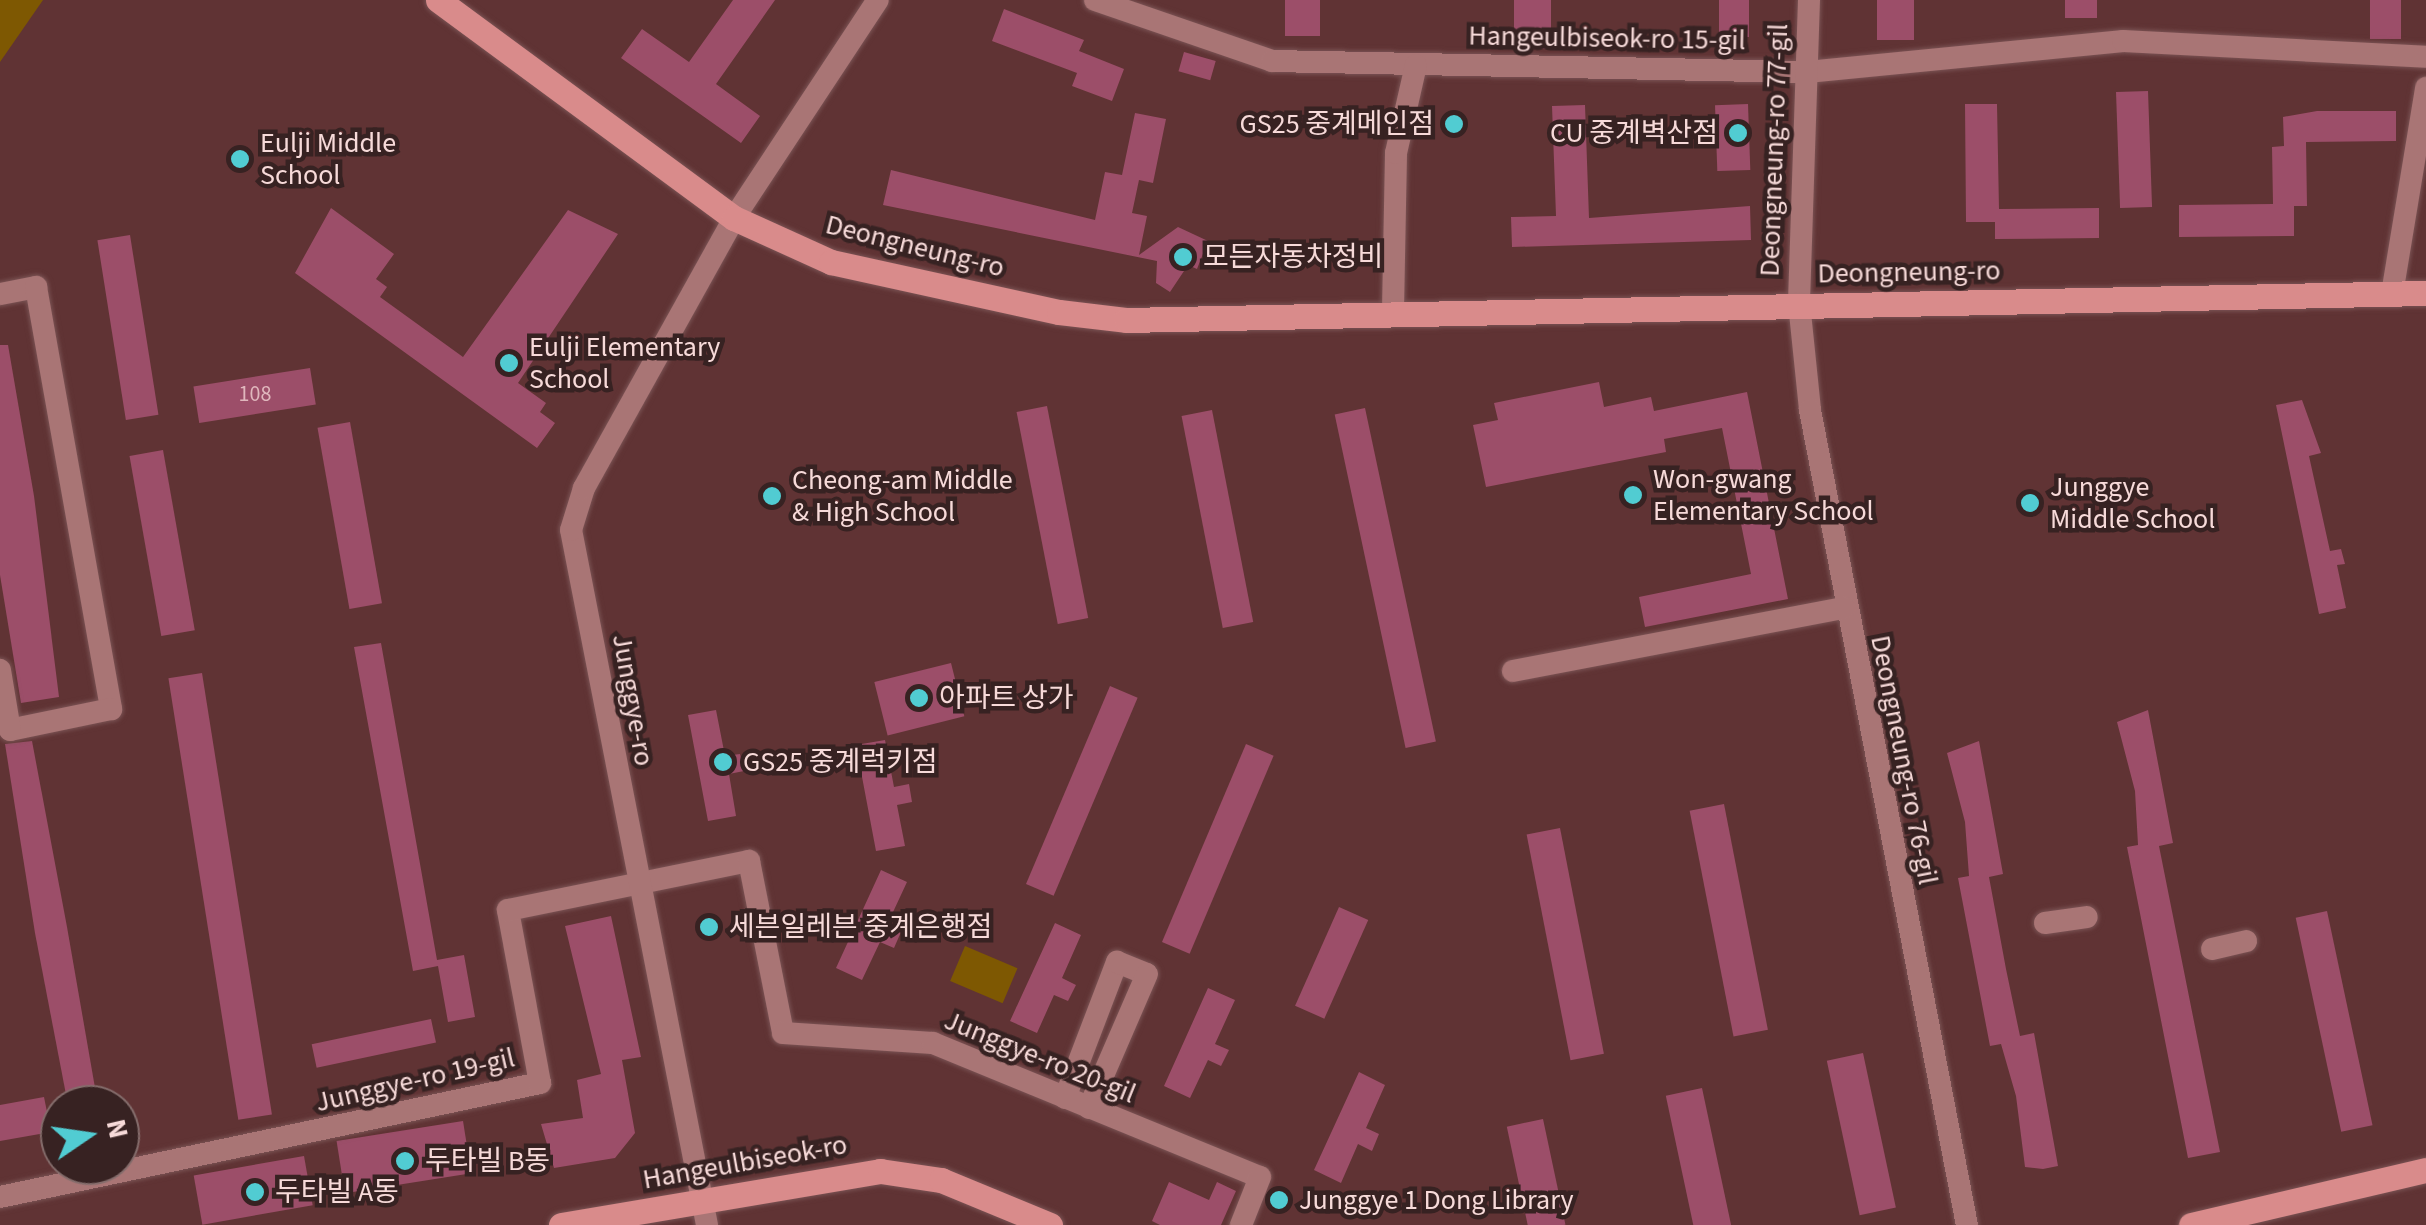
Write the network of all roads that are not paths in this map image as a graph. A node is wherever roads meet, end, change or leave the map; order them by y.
1 (438, 0) edge
2 (878, 0) edge
3 (1095, 0) edge
4 (1810, 0) edge
5 (2426, 58) edge
6 (1416, 65) junction
7 (1807, 72) junction
8 (2426, 88) edge
9 (734, 218) junction
10 (2426, 293) edge
11 (0, 294) edge
12 (2392, 294) junction
13 (1799, 303) junction
14 (1393, 310) junction
15 (1844, 608) junction
16 (0, 670) edge
17 (1513, 670) dead end
18 (5, 733) edge
19 (640, 883) junction
20 (2087, 917) dead end
21 (2045, 923) dead end
22 (2246, 940) dead end
23 (2212, 950) dead end
24 (1065, 1098) junction
25 (1089, 1108) junction
26 (2426, 1170) edge
27 (0, 1197) edge
28 (704, 1212) edge
29 (561, 1225) edge
30 (1050, 1225) edge
31 (1240, 1225) edge
32 (1967, 1225) edge
33 (2191, 1225) edge

1 - 9 main road, Deongneung-ro
2 - 9 street, Junggye-ro
3 - 6 street, Hangeulbiseok-ro 15-gil
4 - 7 street, Deongneung-ro 77-gil
5 - 7 street, Hangeulbiseok-ro 15-gil
6 - 7 street, Hangeulbiseok-ro 15-gil
6 - 14 street
7 - 13 street, Deongneung-ro 77-gil
8 - 12 street
9 - 14 main road, Deongneung-ro
9 - 19 street, Junggye-ro
10 - 12 main road, Deongneung-ro
11 - 18 street
12 - 13 main road, Deongneung-ro
13 - 14 main road, Deongneung-ro
13 - 15 street, Deongneung-ro 76-gil
15 - 17 street
15 - 32 street, Deongneung-ro 76-gil
16 - 18 street
19 - 24 street, Junggye-ro 20-gil
19 - 27 street, Junggye-ro 19-gil
19 - 28 street, Junggye-ro
20 - 21 street
22 - 23 street
24 - 25 street, Junggye-ro 20-gil
24 - 25 street
25 - 31 street, Junggye-ro 20-gil
26 - 33 main road
28 - 29 main road, Hangeulbiseok-ro
28 - 30 main road, Hangeulbiseok-ro

